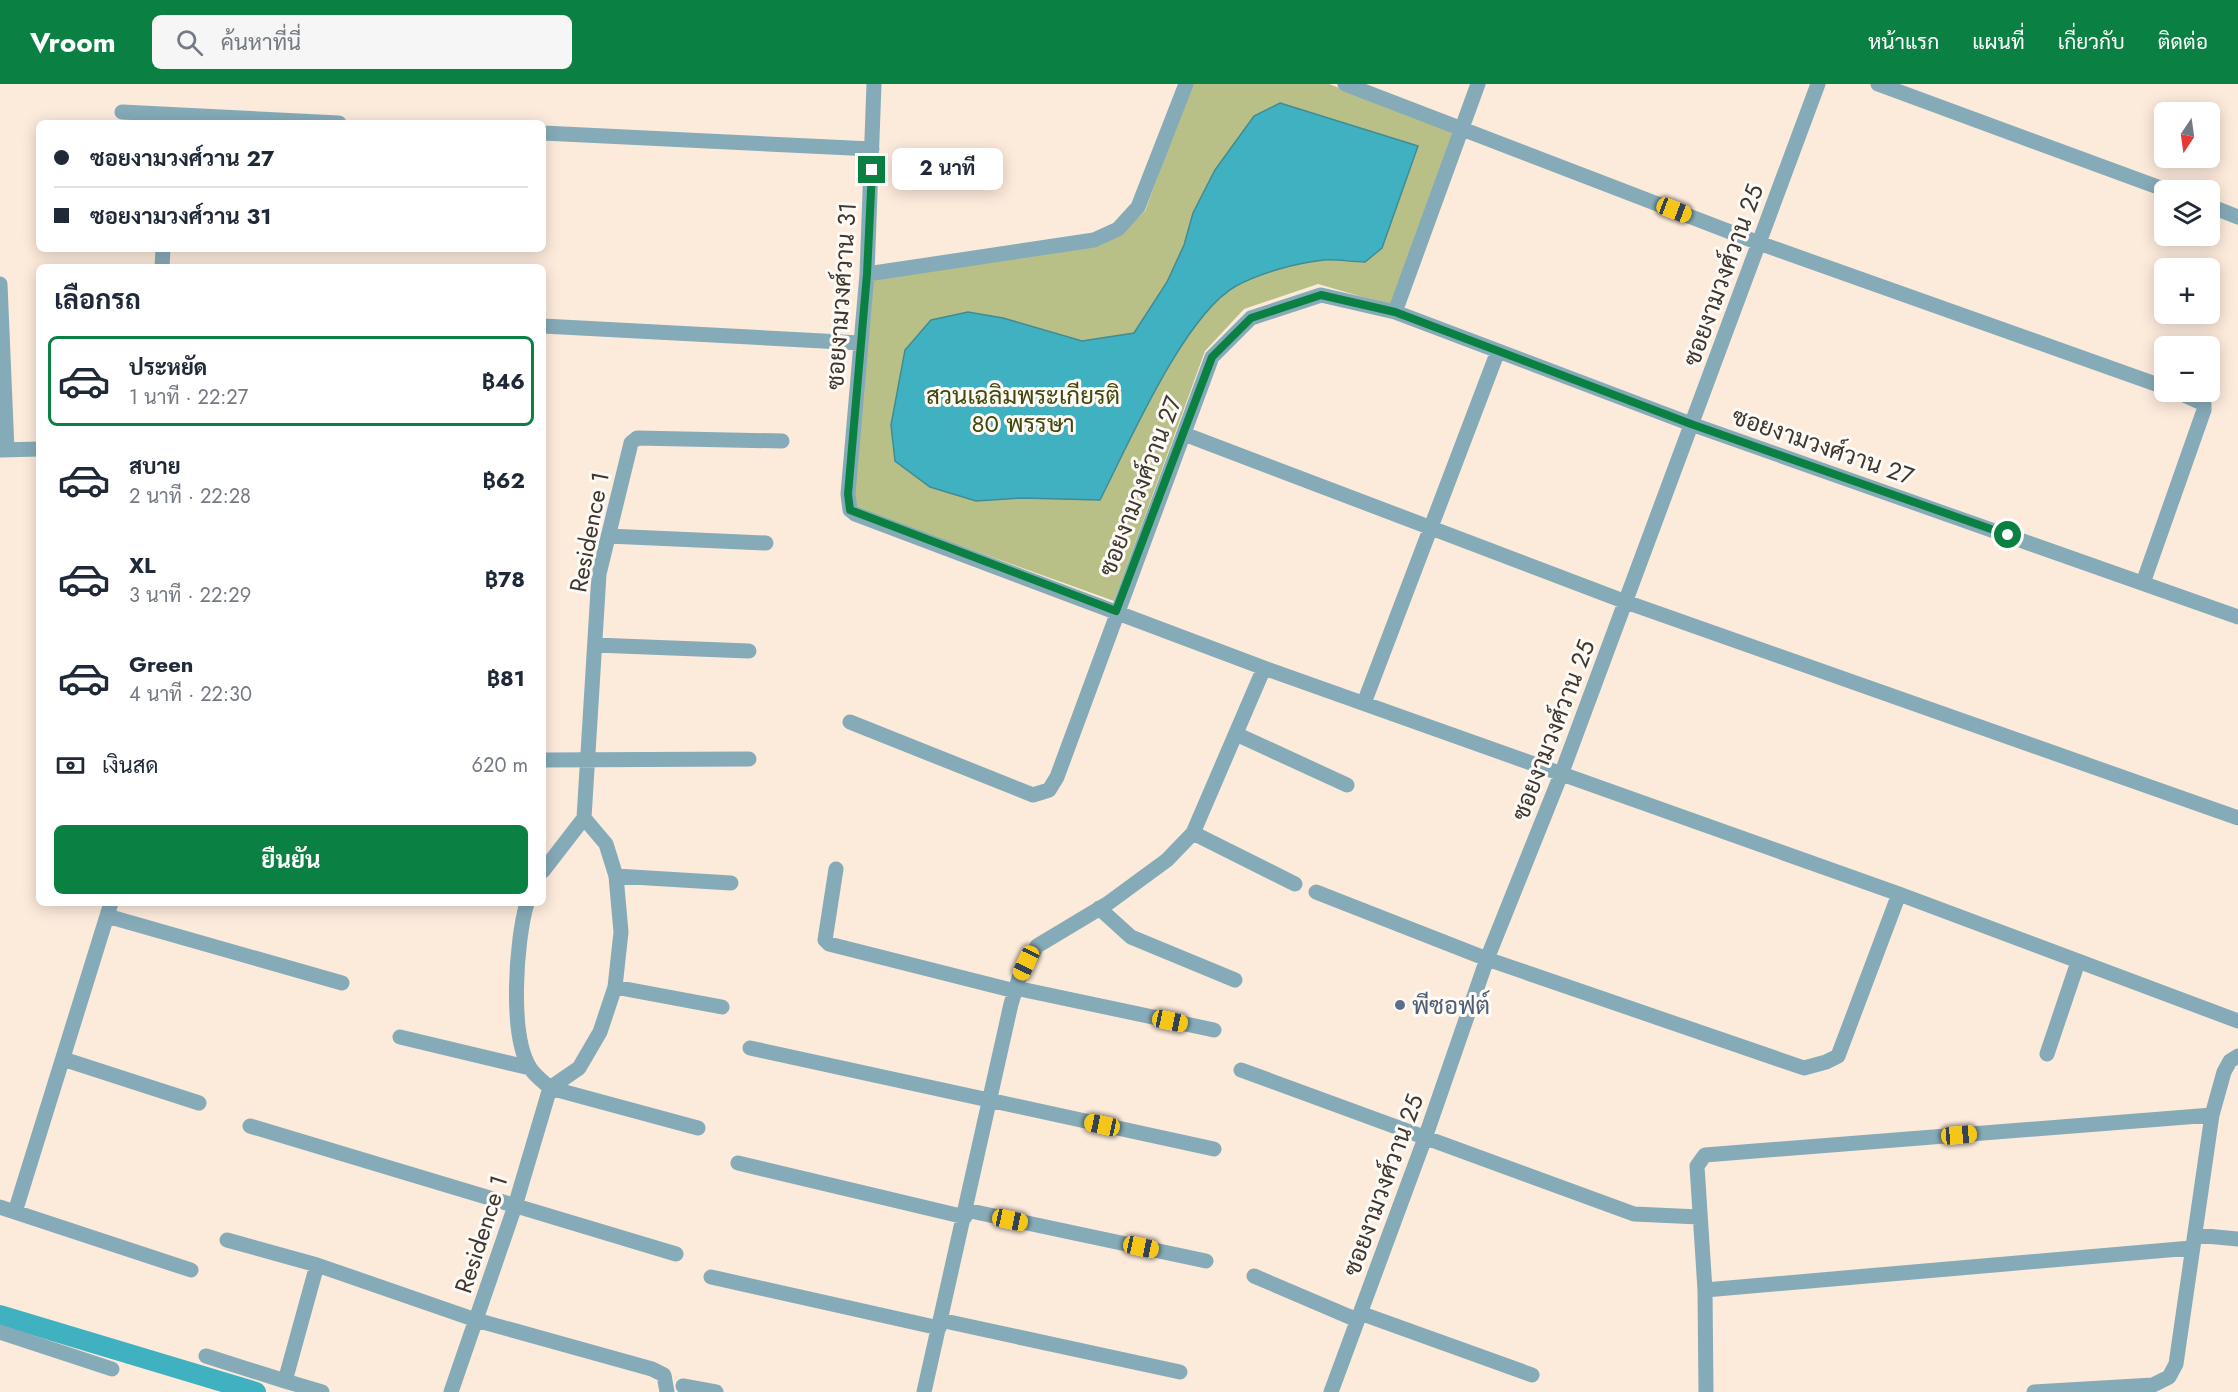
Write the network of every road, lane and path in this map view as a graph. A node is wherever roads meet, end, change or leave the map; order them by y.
1 (874, 84) edge
2 (1186, 84) edge
3 (1345, 84) edge
4 (1478, 84) edge
5 (1818, 84) edge
6 (1878, 84) edge
7 (122, 112) dead end
8 (176, 119) edge
9 (217, 120) edge
10 (1462, 127) junction
11 (546, 133) edge
12 (873, 149) junction
13 (2154, 186) edge
14 (2220, 210) edge
15 (2238, 217) edge
16 (1759, 243) junction
17 (867, 274) junction
18 (0, 284) edge
19 (1395, 312) junction
20 (546, 326) edge
21 (861, 343) junction
22 (1498, 351) junction
23 (2154, 383) edge
24 (2202, 402) edge
25 (1691, 424) junction
26 (1184, 434) junction
27 (782, 441) dead end
28 (36, 449) edge
29 (4, 450) edge
30 (1432, 527) junction
31 (608, 536) junction
32 (766, 543) dead end
33 (2143, 583) junction
34 (1626, 602) junction
35 (1116, 611) junction
36 (2238, 617) edge
37 (595, 645) junction
38 (750, 651) dead end
39 (1264, 668) junction
40 (1364, 703) junction
41 (850, 722) dead end
42 (1236, 734) junction
43 (749, 759) dead end
44 (546, 760) edge
45 (588, 761) junction
46 (1562, 772) junction
47 (1347, 784) dead end
48 (585, 818) junction
49 (2238, 818) edge
50 (1193, 833) junction
51 (546, 867) edge
52 (836, 869) dead end
53 (616, 876) junction
54 (731, 883) dead end
55 (1294, 884) dead end
56 (1316, 892) dead end
57 (1899, 894) junction
58 (522, 906) edge
59 (1099, 908) junction
60 (109, 909) edge
61 (1487, 959) junction
62 (2078, 962) junction
63 (1236, 980) dead end
64 (342, 983) dead end
65 (615, 987) junction
66 (1015, 989) junction
67 (722, 1007) dead end
68 (2238, 1021) edge
69 (1215, 1030) dead end
70 (400, 1037) dead end
71 (750, 1048) dead end
72 (2047, 1054) dead end
73 (2238, 1056) edge
74 (63, 1059) junction
75 (530, 1068) junction
76 (1241, 1070) dead end
77 (550, 1088) junction
78 (990, 1101) junction
79 (199, 1103) dead end
80 (2212, 1114) junction
81 (250, 1126) dead end
82 (698, 1128) dead end
83 (1425, 1138) junction
84 (1214, 1149) dead end
85 (738, 1163) dead end
86 (515, 1206) junction
87 (0, 1207) edge
88 (15, 1212) junction
89 (966, 1214) junction
90 (1699, 1217) junction
91 (2238, 1239) edge
92 (227, 1240) dead end
93 (2193, 1241) junction
94 (676, 1254) dead end
95 (1206, 1261) dead end
96 (317, 1265) junction
97 (191, 1270) dead end
98 (1254, 1276) dead end
99 (711, 1277) dead end
100 (1705, 1290) junction
101 (1358, 1316) junction
102 (476, 1320) junction
103 (940, 1324) junction
104 (0, 1332) edge
105 (206, 1356) dead end
106 (112, 1369) dead end
107 (1180, 1372) dead end
108 (1532, 1375) dead end
109 (285, 1381) junction
110 (683, 1386) dead end
111 (2065, 1391) edge
112 (322, 1392) edge
113 (451, 1392) edge
114 (667, 1392) edge
115 (716, 1392) edge
116 (924, 1392) edge
117 (1331, 1392) edge
118 (1706, 1392) edge
119 (2034, 1392) edge

1 - 12 street, ซอยงามวงศ์วาน 31
2 - 17 street
3 - 10 street
4 - 10 street
5 - 16 street, ซอยงามวงศ์วาน 25
6 - 13 street
7 - 8 street
8 - 9 street
10 - 16 street
10 - 19 street
11 - 12 street
12 - 17 street, ซอยงามวงศ์วาน 31
14 - 15 street
16 - 23 street
16 - 25 street, ซอยงามวงศ์วาน 25
17 - 21 street, ซอยงามวงศ์วาน 31
18 - 29 street
19 - 22 street, ซอยงามวงศ์วาน 27
19 - 26 street, ซอยงามวงศ์วาน 27
20 - 21 street
21 - 35 street, ซอยงามวงศ์วาน 31
22 - 25 street, ซอยงามวงศ์วาน 27
22 - 30 street
24 - 33 street
25 - 33 street, ซอยงามวงศ์วาน 27
25 - 34 street, ซอยงามวงศ์วาน 25
26 - 30 street
26 - 35 street, ซอยงามวงศ์วาน 27
27 - 31 street, Residence 1
28 - 29 street
30 - 34 street
30 - 40 street
31 - 32 street
31 - 37 street, Residence 1
33 - 36 street, ซอยงามวงศ์วาน 27
34 - 46 street, ซอยงามวงศ์วาน 25
34 - 49 street
35 - 39 street
35 - 41 street, ซอยงามวงศ์วาน 27
37 - 38 street
37 - 45 street, Residence 1
39 - 40 street
39 - 42 street
40 - 46 street
42 - 47 street
42 - 50 street
43 - 45 street
44 - 45 street
45 - 48 street, Residence 1
46 - 57 street
46 - 61 street, ซอยงามวงศ์วาน 25
48 - 51 street
48 - 53 street
50 - 55 street
50 - 59 street
52 - 66 street
53 - 54 street
53 - 65 street
56 - 61 street
57 - 61 street
57 - 62 street
58 - 75 street
59 - 63 street
59 - 66 street
60 - 64 street
60 - 74 street
61 - 83 street, ซอยงามวงศ์วาน 25
62 - 68 street
62 - 72 street
65 - 67 street
65 - 77 street
66 - 69 street
66 - 78 street
70 - 75 street
71 - 78 street
73 - 80 street
74 - 79 street
74 - 88 street
75 - 77 street
76 - 83 street
77 - 82 street
77 - 86 street, Residence 1
78 - 84 street
78 - 89 street
80 - 90 street
80 - 93 street
81 - 86 street
83 - 90 street
83 - 101 street, ซอยงามวงศ์วาน 25
85 - 89 street
86 - 94 street
86 - 102 street, Residence 1
87 - 88 street
88 - 97 street
89 - 95 street
89 - 103 street
90 - 100 street
91 - 93 street
92 - 96 street
93 - 100 street
93 - 111 street
96 - 102 street
96 - 109 street
98 - 101 street
99 - 103 street
100 - 118 street
101 - 108 street
101 - 117 street, ซอยงามวงศ์วาน 25
102 - 113 street, Residence 1
102 - 114 street
103 - 107 street
103 - 116 street
104 - 106 street
105 - 109 street
109 - 112 street
110 - 115 street
111 - 119 street

